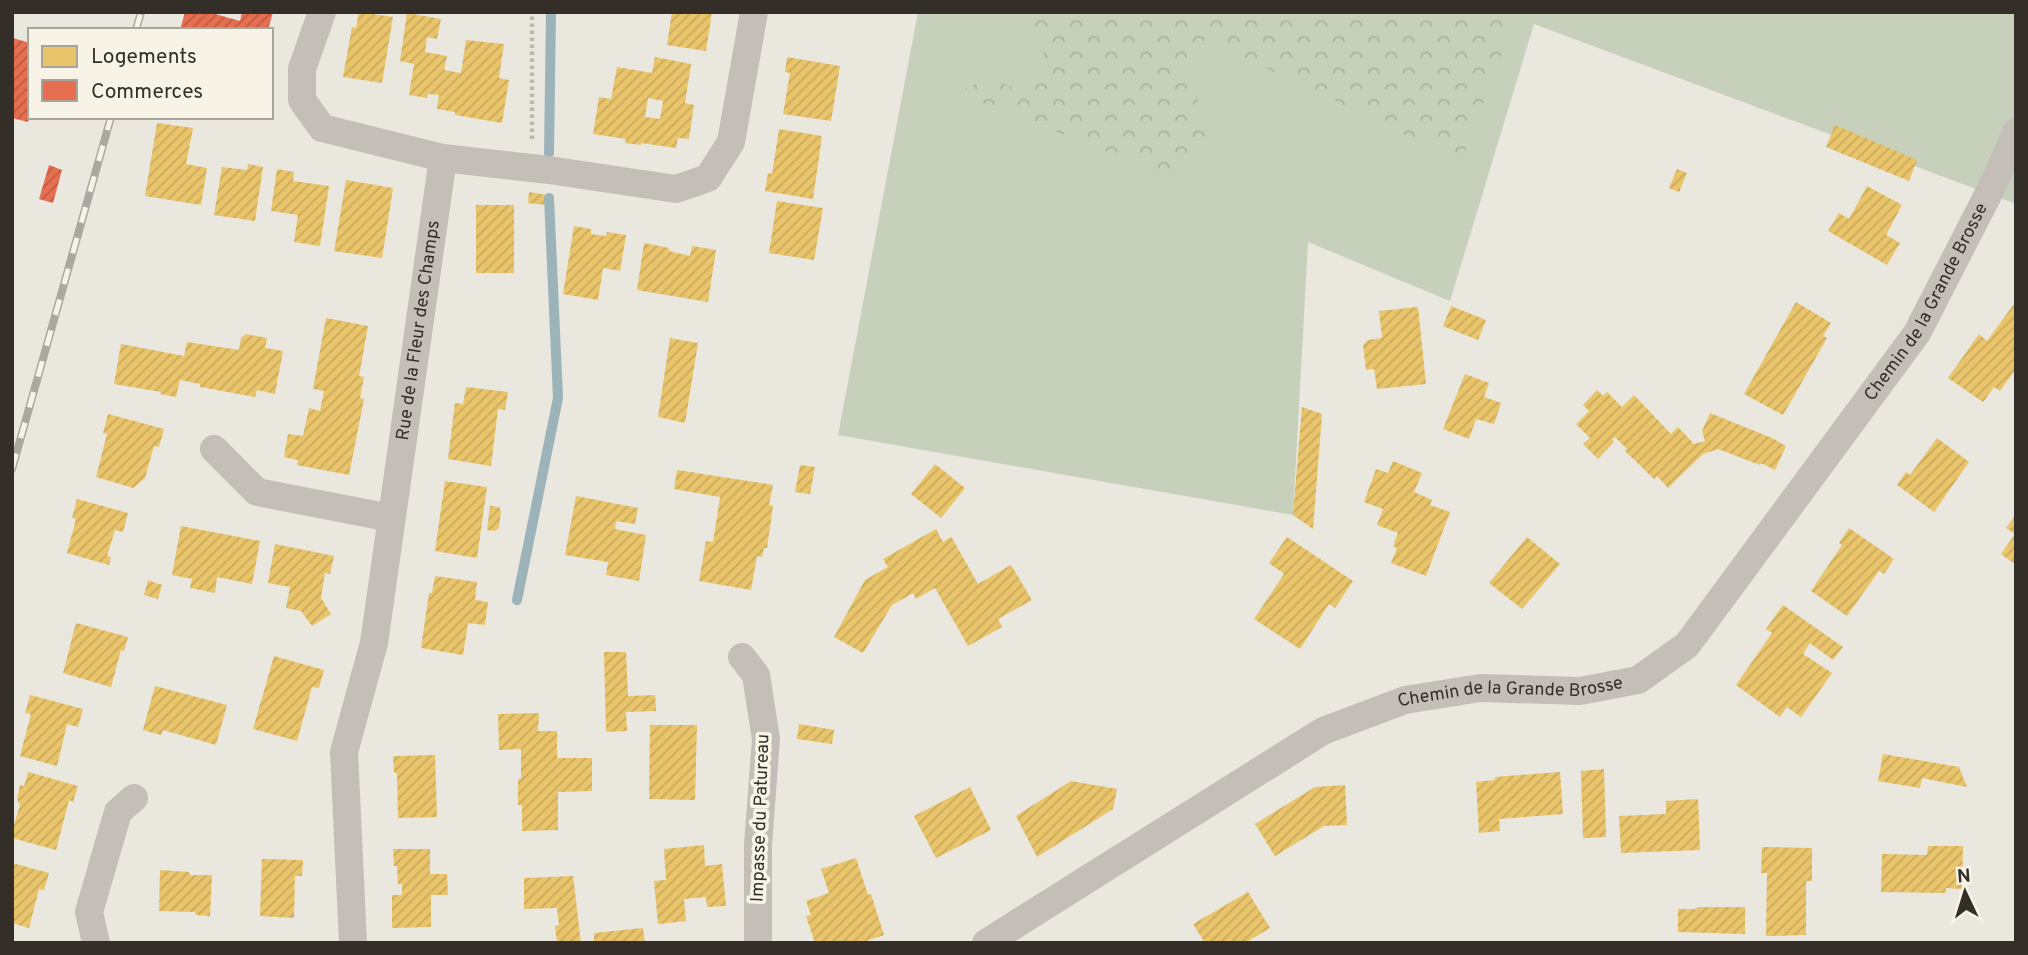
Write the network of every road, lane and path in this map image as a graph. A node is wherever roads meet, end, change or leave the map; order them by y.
1 (322, 12) edge
2 (532, 12) edge
3 (754, 12) edge
4 (2016, 132) edge
5 (443, 158) junction
6 (528, 168) junction
7 (214, 449) dead end
8 (391, 519) junction
9 (742, 657) dead end
10 (134, 798) dead end
11 (96, 943) edge
12 (353, 943) edge
13 (758, 943) edge
14 (986, 943) edge

1 - 5 street
2 - 6 path
3 - 6 street
4 - 14 street, Chemin de la Grande Brosse
5 - 6 street
5 - 8 street, Rue de la Fleur des Champs
7 - 8 street
8 - 12 street, Rue de la Fleur des Champs
9 - 13 street, Impasse du Patureau
10 - 11 street

